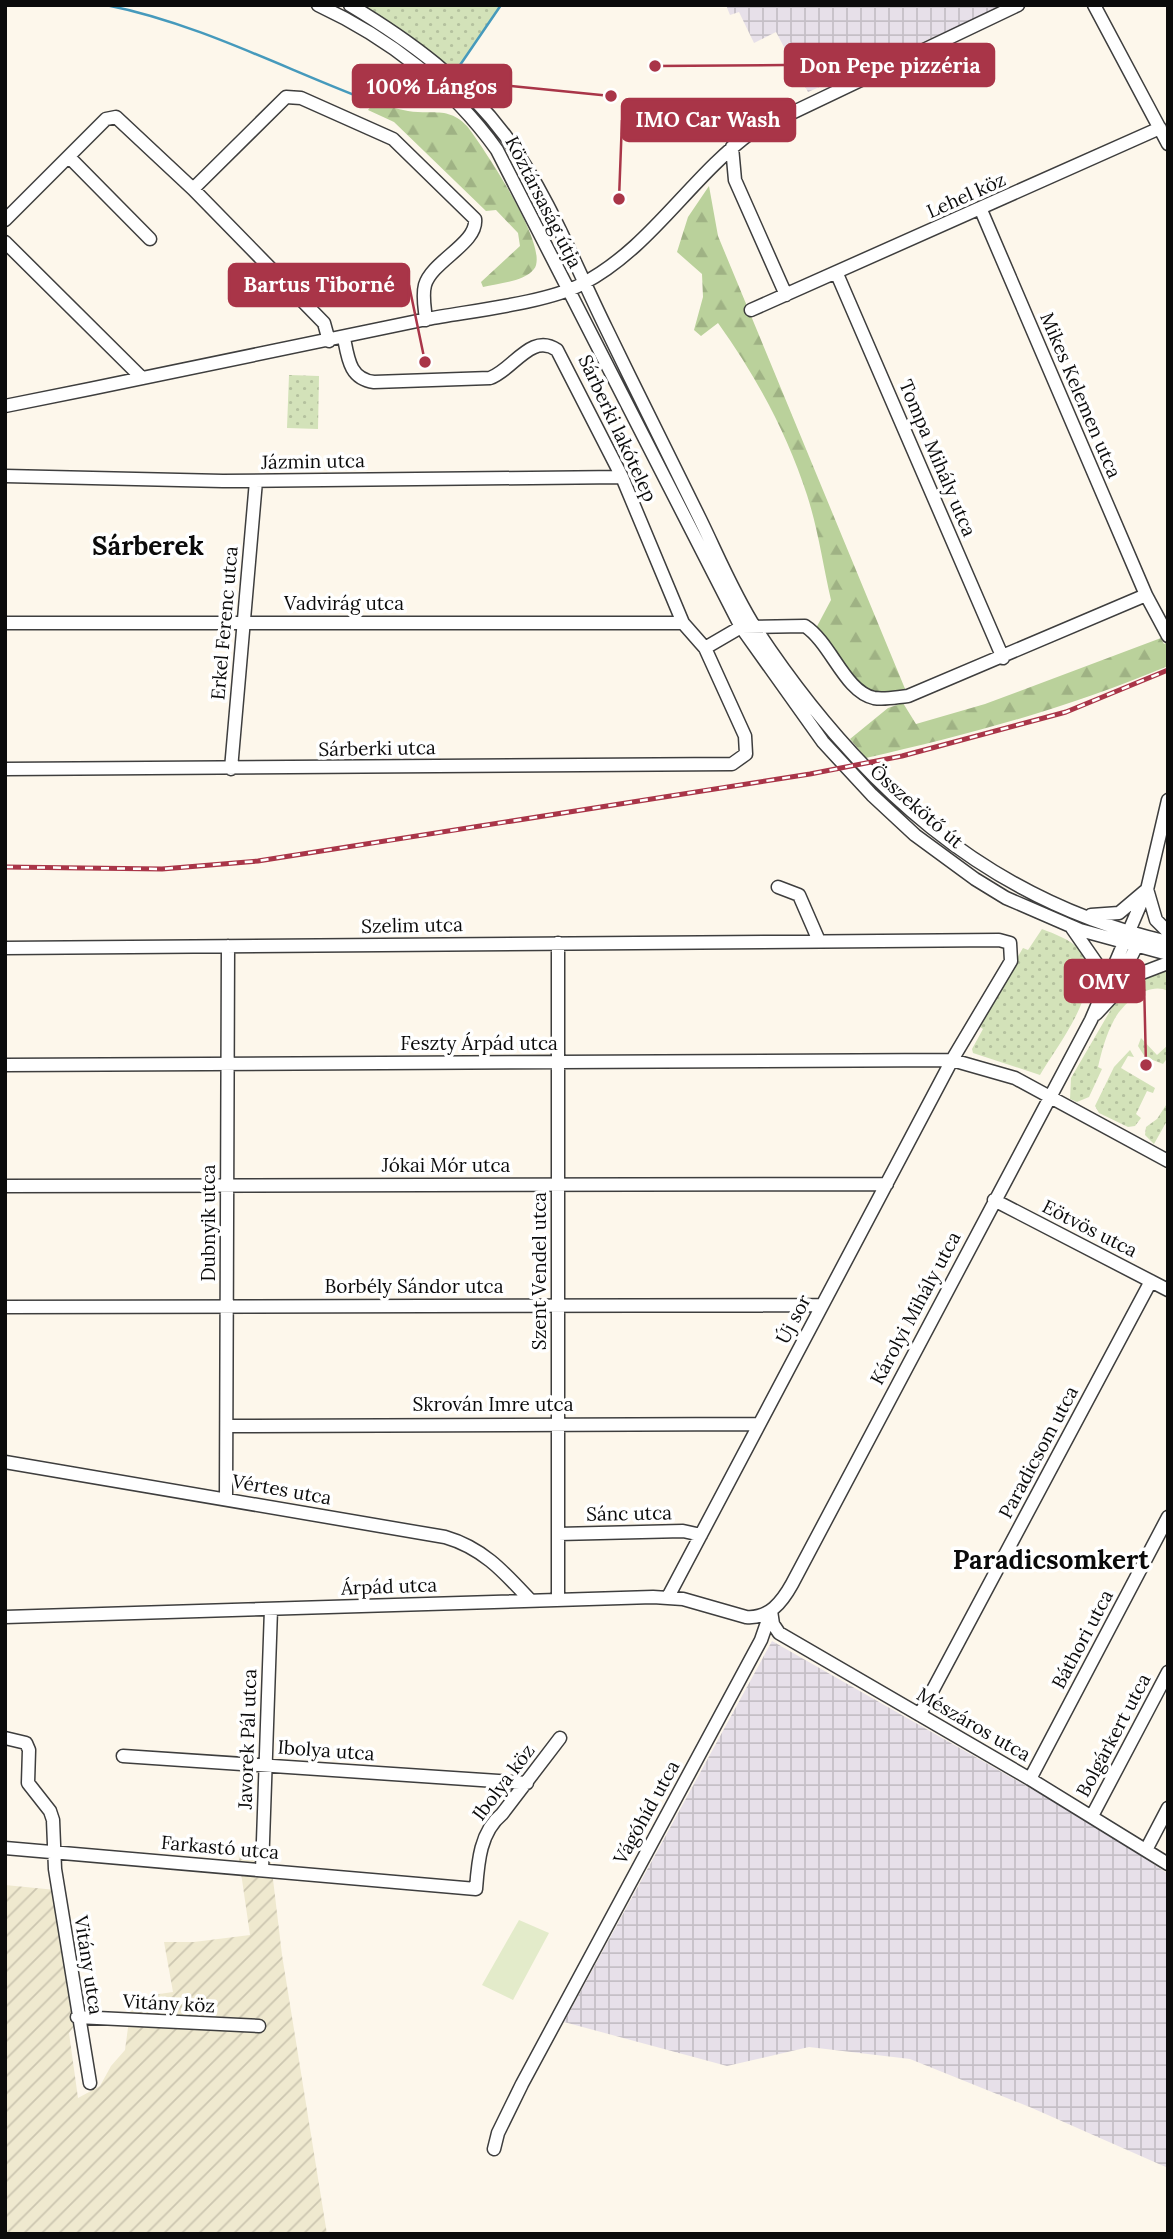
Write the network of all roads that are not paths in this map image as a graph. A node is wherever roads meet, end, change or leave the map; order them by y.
1 (318, 5) edge
2 (350, 5) edge
3 (1018, 5) edge
4 (1094, 5) edge
5 (1160, 128) junction
6 (1168, 144) edge
7 (732, 147) junction
8 (69, 157) junction
9 (193, 189) junction
10 (981, 210) junction
11 (5, 220) edge
12 (150, 239) dead end
13 (5, 242) edge
14 (838, 274) junction
15 (584, 284) junction
16 (568, 291) junction
17 (786, 295) junction
18 (751, 310) dead end
19 (426, 320) junction
20 (344, 338) junction
21 (329, 341) junction
22 (142, 378) junction
23 (5, 406) edge
24 (5, 476) edge
25 (622, 477) junction
26 (256, 481) junction
27 (1146, 595) junction
28 (243, 621) junction
29 (5, 622) edge
30 (683, 623) junction
31 (741, 627) junction
32 (755, 627) junction
33 (1168, 636) edge
34 (705, 648) junction
35 (1003, 658) junction
36 (747, 754) joint
37 (5, 769) edge
38 (231, 769) junction
39 (1168, 800) edge
40 (778, 887) dead end
41 (1147, 888) junction
42 (1073, 920) junction
43 (1168, 932) edge
44 (1132, 940) junction
45 (820, 941) junction
46 (1168, 942) edge
47 (558, 943) junction
48 (1010, 943) joint
49 (228, 946) junction
50 (5, 948) edge
51 (1168, 954) edge
52 (1168, 963) edge
53 (1105, 996) junction
54 (952, 1060) junction
55 (558, 1062) junction
56 (227, 1064) junction
57 (5, 1065) edge
58 (1048, 1096) junction
59 (1168, 1161) edge
60 (558, 1184) junction
61 (887, 1184) junction
62 (227, 1185) junction
63 (5, 1186) edge
64 (994, 1199) junction
65 (1151, 1281) junction
66 (1168, 1290) edge
67 (558, 1305) junction
68 (822, 1305) junction
69 (227, 1306) junction
70 (5, 1307) edge
71 (558, 1423) junction
72 (759, 1424) junction
73 (226, 1426) junction
74 (5, 1462) edge
75 (226, 1499) junction
76 (1168, 1517) edge
77 (558, 1534) junction
78 (701, 1535) junction
79 (668, 1597) junction
80 (530, 1600) junction
81 (558, 1600) junction
82 (271, 1609) junction
83 (771, 1611) junction
84 (5, 1617) edge
85 (1168, 1672) edge
86 (920, 1714) junction
87 (5, 1738) edge
88 (560, 1738) dead end
89 (124, 1756) dead end
90 (265, 1766) junction
91 (1030, 1779) junction
92 (527, 1783) junction
93 (1168, 1808) edge
94 (1092, 1816) junction
95 (5, 1848) edge
96 (1146, 1850) junction
97 (56, 1852) junction
98 (1168, 1864) edge
99 (262, 1870) junction
100 (431, 1884) joint
101 (77, 2017) junction
102 (259, 2026) dead end
103 (90, 2083) dead end
104 (494, 2149) dead end

1 - 16 street, Köztársaság útja
2 - 15 street, Köztársaság útja
3 - 7 street
4 - 5 street
5 - 6 street
5 - 10 street, Lehel köz
7 - 15 street
7 - 17 street
8 - 9 street
8 - 11 street
8 - 12 street
9 - 19 street
9 - 21 street
10 - 14 street, Lehel köz
10 - 27 street, Mikes Kelemen utca
13 - 22 street
14 - 17 street, Lehel köz
14 - 35 street, Tompa Mihály utca
15 - 16 street
15 - 32 street, Összekötő út
16 - 19 street
16 - 31 street, Összekötő út
17 - 18 street, Lehel köz
19 - 20 street
20 - 21 street
20 - 25 street, Sárberki lakótelep
21 - 22 street
22 - 23 street
24 - 26 street, Jázmin utca
25 - 26 street, Jázmin utca
25 - 30 street, Sárberki lakótelep
26 - 28 street, Erkel Ferenc utca
27 - 33 street, Mikes Kelemen utca
27 - 35 street
28 - 29 street, Vadvirág utca
28 - 30 street, Vadvirág utca
28 - 38 street, Erkel Ferenc utca
30 - 34 street, Sárberki lakótelep
31 - 32 street
31 - 34 street
31 - 42 street, Összekötő út
32 - 35 street
32 - 42 street, Összekötő út
34 - 36 street, Sárberki lakótelep
36 - 38 street, Sárberki utca
37 - 38 street, Sárberki utca
39 - 41 street, Károlyi Mihály utca
40 - 45 street
41 - 42 street
41 - 43 street
41 - 44 street, Károlyi Mihály utca
42 - 44 street, Összekötő út
42 - 53 street
44 - 46 street
44 - 51 street
44 - 53 street, Károlyi Mihály utca
45 - 47 street, Szelim utca
45 - 48 street, Szelim utca
47 - 49 street, Szelim utca
47 - 55 street, Szent Vendel utca
48 - 54 street, Új sor
49 - 50 street, Szelim utca
49 - 56 street, Dubnyik utca
52 - 53 street
53 - 58 street, Károlyi Mihály utca
54 - 55 street, Feszty Árpád utca
54 - 58 street, Feszty Árpád utca
54 - 61 street, Új sor
55 - 56 street, Feszty Árpád utca
55 - 60 street, Szent Vendel utca
56 - 57 street, Feszty Árpád utca
56 - 62 street, Dubnyik utca
58 - 59 street, Feszty Árpád utca
58 - 64 street, Károlyi Mihály utca
60 - 61 street, Jókai Mór utca
60 - 62 street, Jókai Mór utca
60 - 67 street, Szent Vendel utca
61 - 68 street, Új sor
62 - 63 street, Jókai Mór utca
62 - 69 street, Dubnyik utca
64 - 65 street, Eötvös utca
64 - 83 street, Károlyi Mihály utca
65 - 66 street, Eötvös utca
65 - 86 street, Paradicsom utca
67 - 68 street, Borbély Sándor utca
67 - 69 street, Borbély Sándor utca
67 - 71 street, Szent Vendel utca
68 - 72 street, Új sor
69 - 70 street, Borbély Sándor utca
69 - 73 street, Dubnyik utca
71 - 72 street, Skrován Imre utca
71 - 73 street, Skrován Imre utca
71 - 77 street, Szent Vendel utca
72 - 78 street, Új sor
73 - 75 street, Dubnyik utca
74 - 75 street, Vértes utca
75 - 80 street, Vértes utca
76 - 91 street, Báthori utca
77 - 78 street, Sánc utca
77 - 81 street, Szent Vendel utca
78 - 79 street, Új sor
79 - 81 street, Árpád utca
79 - 83 street, Árpád utca
80 - 81 street, Árpád utca
80 - 82 street, Árpád utca
82 - 84 street, Árpád utca
82 - 90 street, Javorek Pál utca
83 - 86 street, Mészáros utca
83 - 104 street, Vágóhíd utca
85 - 94 street, Bolgárkert utca
86 - 91 street, Mészáros utca
87 - 97 street, Vitány utca
88 - 92 street, Ibolya köz
89 - 90 street, Ibolya utca
90 - 92 street, Ibolya utca
90 - 99 street, Javorek Pál utca
91 - 94 street, Mészáros utca
92 - 100 street, Ibolya köz
93 - 96 street
94 - 96 street, Mészáros utca
95 - 97 street, Farkastó utca
96 - 98 street, Mészáros utca
97 - 99 street, Farkastó utca
97 - 101 street, Vitány utca
99 - 100 street, Farkastó utca
101 - 102 street, Vitány köz
101 - 103 street, Vitány utca

